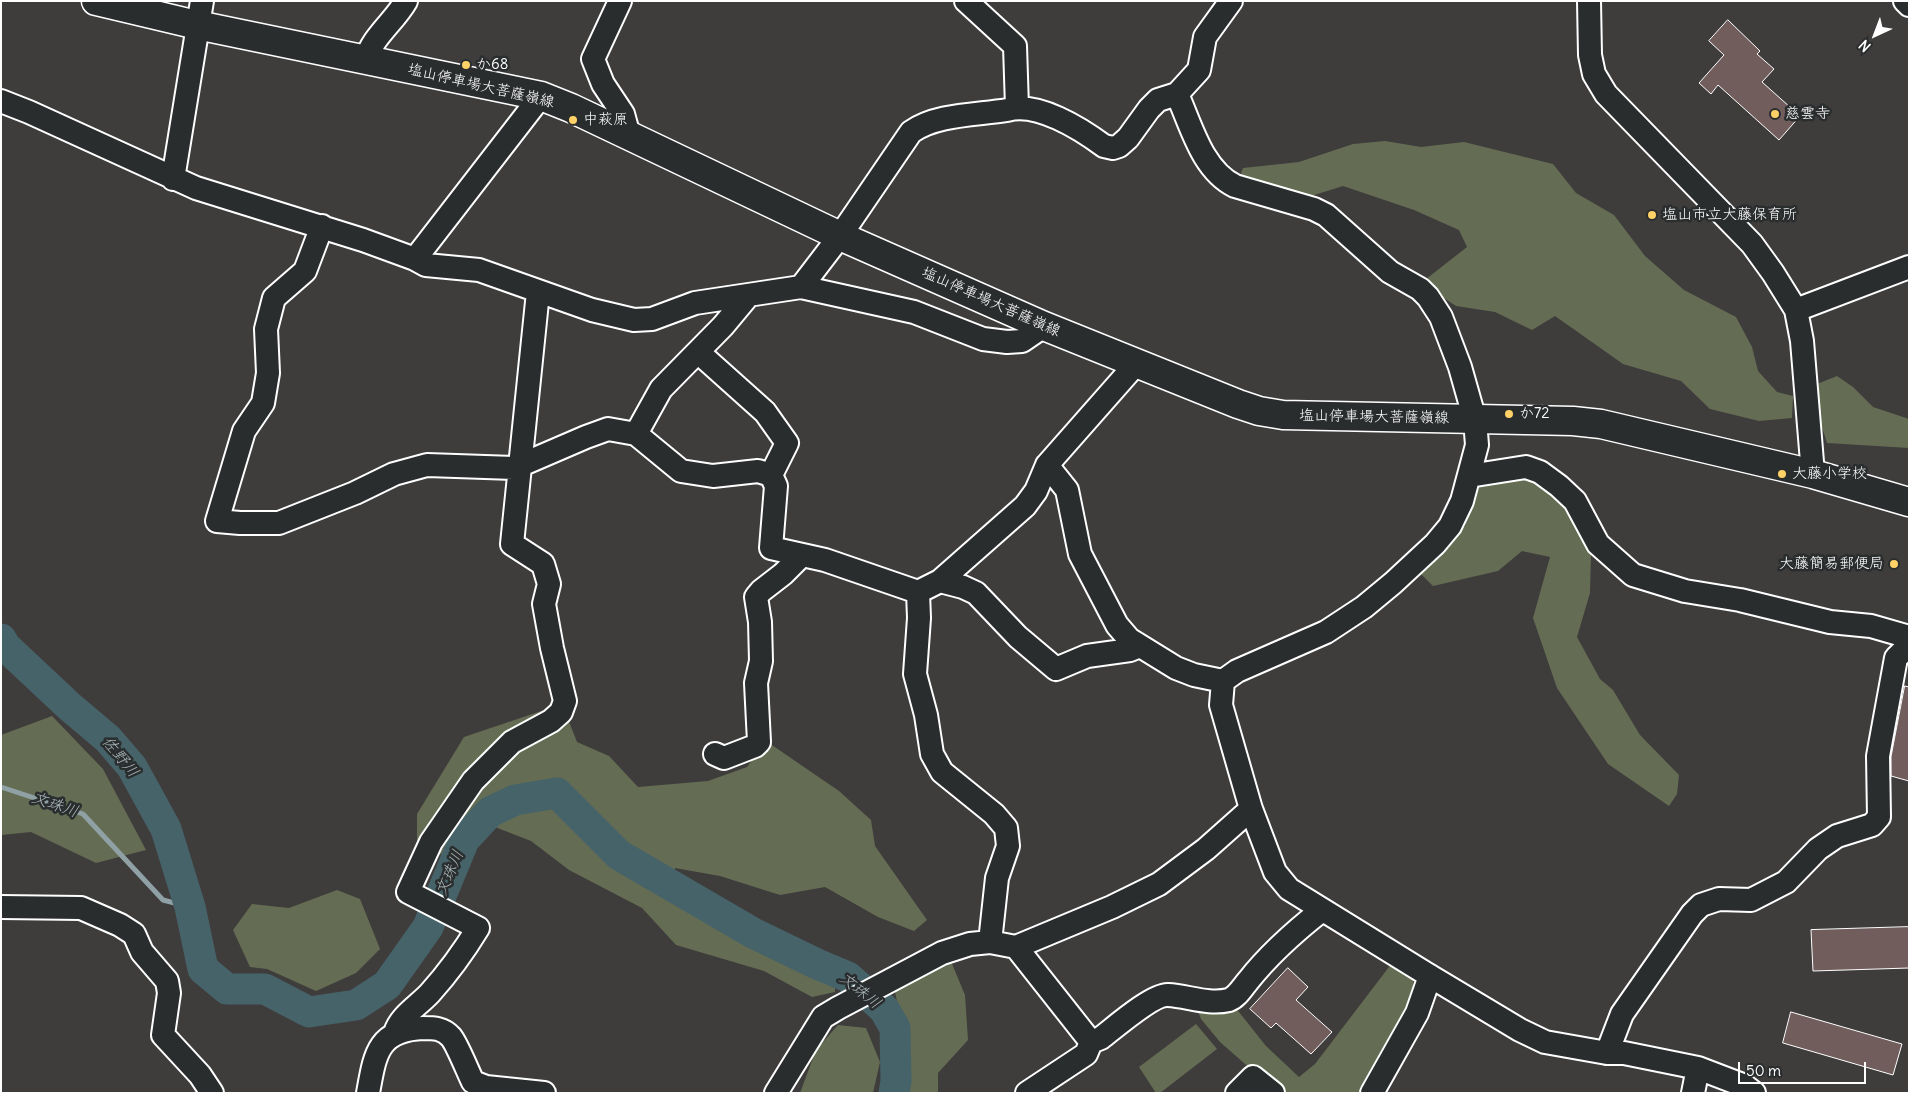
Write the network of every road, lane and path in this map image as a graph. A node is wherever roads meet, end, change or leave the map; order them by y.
1 (96, 1) edge
2 (406, 1) edge
3 (620, 1) edge
4 (966, 1) edge
5 (1230, 1) edge
6 (1589, 1) edge
7 (1905, 1) edge
8 (1909, 5) edge
9 (200, 13) edge
10 (366, 60) junction
11 (1177, 94) junction
12 (541, 96) junction
13 (1, 101) edge
14 (1016, 107) junction
15 (629, 136) junction
16 (172, 178) junction
17 (322, 226) junction
18 (840, 236) junction
19 (415, 259) junction
20 (1909, 267) edge
21 (802, 287) junction
22 (538, 292) junction
23 (748, 296) junction
24 (1796, 310) junction
25 (1044, 326) junction
26 (698, 352) junction
27 (1136, 364) junction
28 (1475, 420) junction
29 (636, 434) junction
30 (1047, 465) junction
31 (520, 466) junction
32 (1813, 474) junction
33 (771, 475) junction
34 (1469, 476) junction
35 (1909, 502) edge
36 (802, 555) junction
37 (940, 581) junction
38 (918, 592) junction
39 (1909, 636) edge
40 (1909, 645) edge
41 (1140, 646) junction
42 (1223, 681) junction
43 (715, 754) dead end
44 (1251, 809) junction
45 (1, 907) edge
46 (1322, 910) junction
47 (990, 942) junction
48 (1016, 947) junction
49 (1430, 976) junction
50 (395, 1033) junction
51 (1091, 1042) junction
52 (1607, 1053) junction
53 (1698, 1068) junction
54 (212, 1093) edge
55 (368, 1093) edge
56 (544, 1093) edge
57 (776, 1093) edge
58 (1027, 1093) edge
59 (1237, 1093) edge
60 (1273, 1093) edge
61 (1372, 1093) edge
62 (1693, 1093) edge
63 (1754, 1093) edge

1 - 9 main road, 塩山停車場大菩薩嶺線
2 - 10 street
3 - 15 street
4 - 14 street
5 - 11 street
6 - 24 street
7 - 8 street
9 - 10 main road, 塩山停車場大菩薩嶺線
9 - 16 street
10 - 12 main road, 塩山停車場大菩薩嶺線
11 - 14 street
11 - 28 street
12 - 15 main road, 塩山停車場大菩薩嶺線
12 - 19 street
13 - 16 street
14 - 18 street
15 - 18 main road, 塩山停車場大菩薩嶺線
16 - 17 street
17 - 19 street
17 - 31 street
18 - 21 street
18 - 25 main road, 塩山停車場大菩薩嶺線
19 - 22 street
20 - 24 street
21 - 23 street
21 - 25 street
22 - 23 street
22 - 31 street
23 - 26 street
24 - 32 street
25 - 27 main road, 塩山停車場大菩薩嶺線
26 - 29 street
26 - 33 street
27 - 28 main road, 塩山停車場大菩薩嶺線
27 - 30 street
28 - 32 main road, 塩山停車場大菩薩嶺線
28 - 34 street
29 - 31 street
29 - 33 street
30 - 37 street
30 - 41 street
31 - 50 street
32 - 35 main road, 塩山停車場大菩薩嶺線
33 - 36 street
34 - 39 street
34 - 42 street
36 - 38 street
36 - 43 street
37 - 38 street
37 - 41 street
38 - 47 street
40 - 52 street
41 - 42 street
42 - 44 street
44 - 46 street
44 - 48 street
45 - 54 street
46 - 49 street
46 - 51 street
47 - 48 street
47 - 57 street
48 - 51 street
49 - 52 street
49 - 61 street
50 - 55 street
50 - 56 street
51 - 58 street
52 - 53 street
53 - 62 street
53 - 63 street
59 - 60 street

